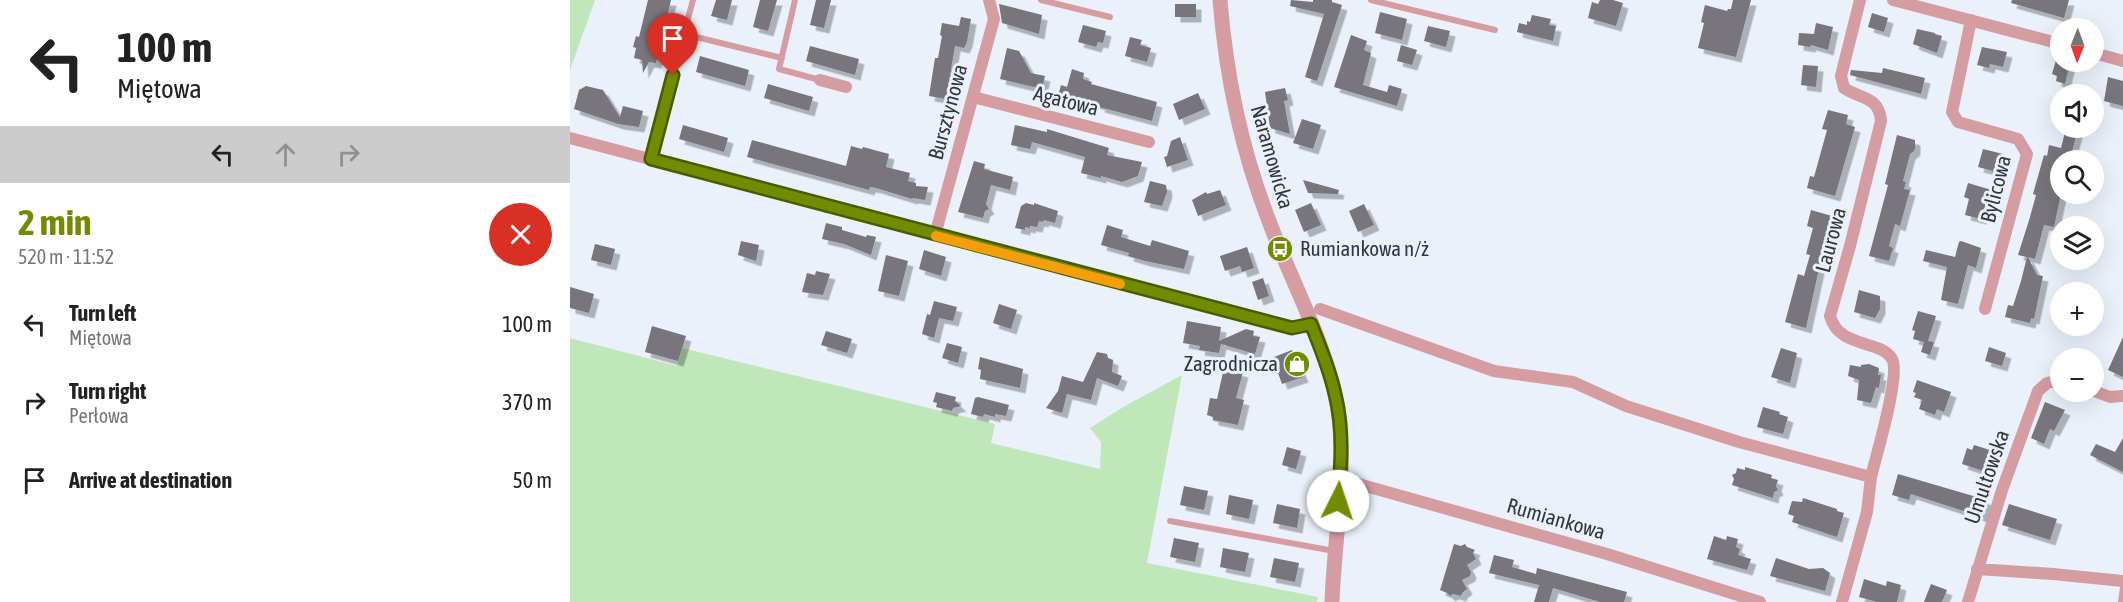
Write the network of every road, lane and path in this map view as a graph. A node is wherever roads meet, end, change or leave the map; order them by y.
1 (693, 0) edge
2 (795, 0) edge
3 (989, 0) edge
4 (1041, 0) edge
5 (1220, 0) edge
6 (1371, 0) edge
7 (1860, 0) edge
8 (1893, 0) edge
9 (1110, 17) dead end
10 (1971, 20) junction
11 (1495, 30) dead end
12 (684, 34) junction
13 (2050, 42) edge
14 (2104, 56) edge
15 (782, 58) junction
16 (2123, 61) edge
17 (820, 80) joint
18 (846, 87) dead end
19 (973, 97) junction
20 (570, 138) edge
21 (1149, 142) dead end
22 (651, 159) junction
23 (935, 235) junction
24 (1320, 309) dead end
25 (1985, 309) dead end
26 (1311, 324) junction
27 (2050, 382) edge
28 (2104, 395) edge
29 (2123, 396) edge
30 (1871, 477) junction
31 (1340, 482) junction
32 (1170, 521) dead end
33 (1335, 551) junction
34 (1977, 569) junction
35 (2123, 581) edge
36 (2123, 588) edge
37 (1332, 602) edge
38 (1760, 602) edge
39 (1842, 602) edge
40 (1968, 602) edge
41 (2121, 602) edge

1 - 12 lane
2 - 15 lane
3 - 19 street, Bursztynowa
4 - 9 lane
5 - 26 street, Naramowicka
6 - 11 lane
7 - 30 street, Laurowa
8 - 10 street
10 - 13 street
10 - 25 street, Bylicowa
12 - 15 lane
12 - 22 lane
14 - 16 street
15 - 17 lane
17 - 18 street
19 - 21 street, Agatowa
19 - 23 street, Bursztynowa
20 - 22 street
22 - 23 street
23 - 26 street
24 - 30 street
26 - 31 street, Naramowicka
27 - 34 street, Umultowska
28 - 29 street
30 - 39 street, Laurowa
31 - 33 street, Naramowicka
31 - 38 street, Rumiankowa
32 - 33 lane
33 - 37 street, Naramowicka
34 - 35 street
34 - 40 street, Umultowska
36 - 41 lane

